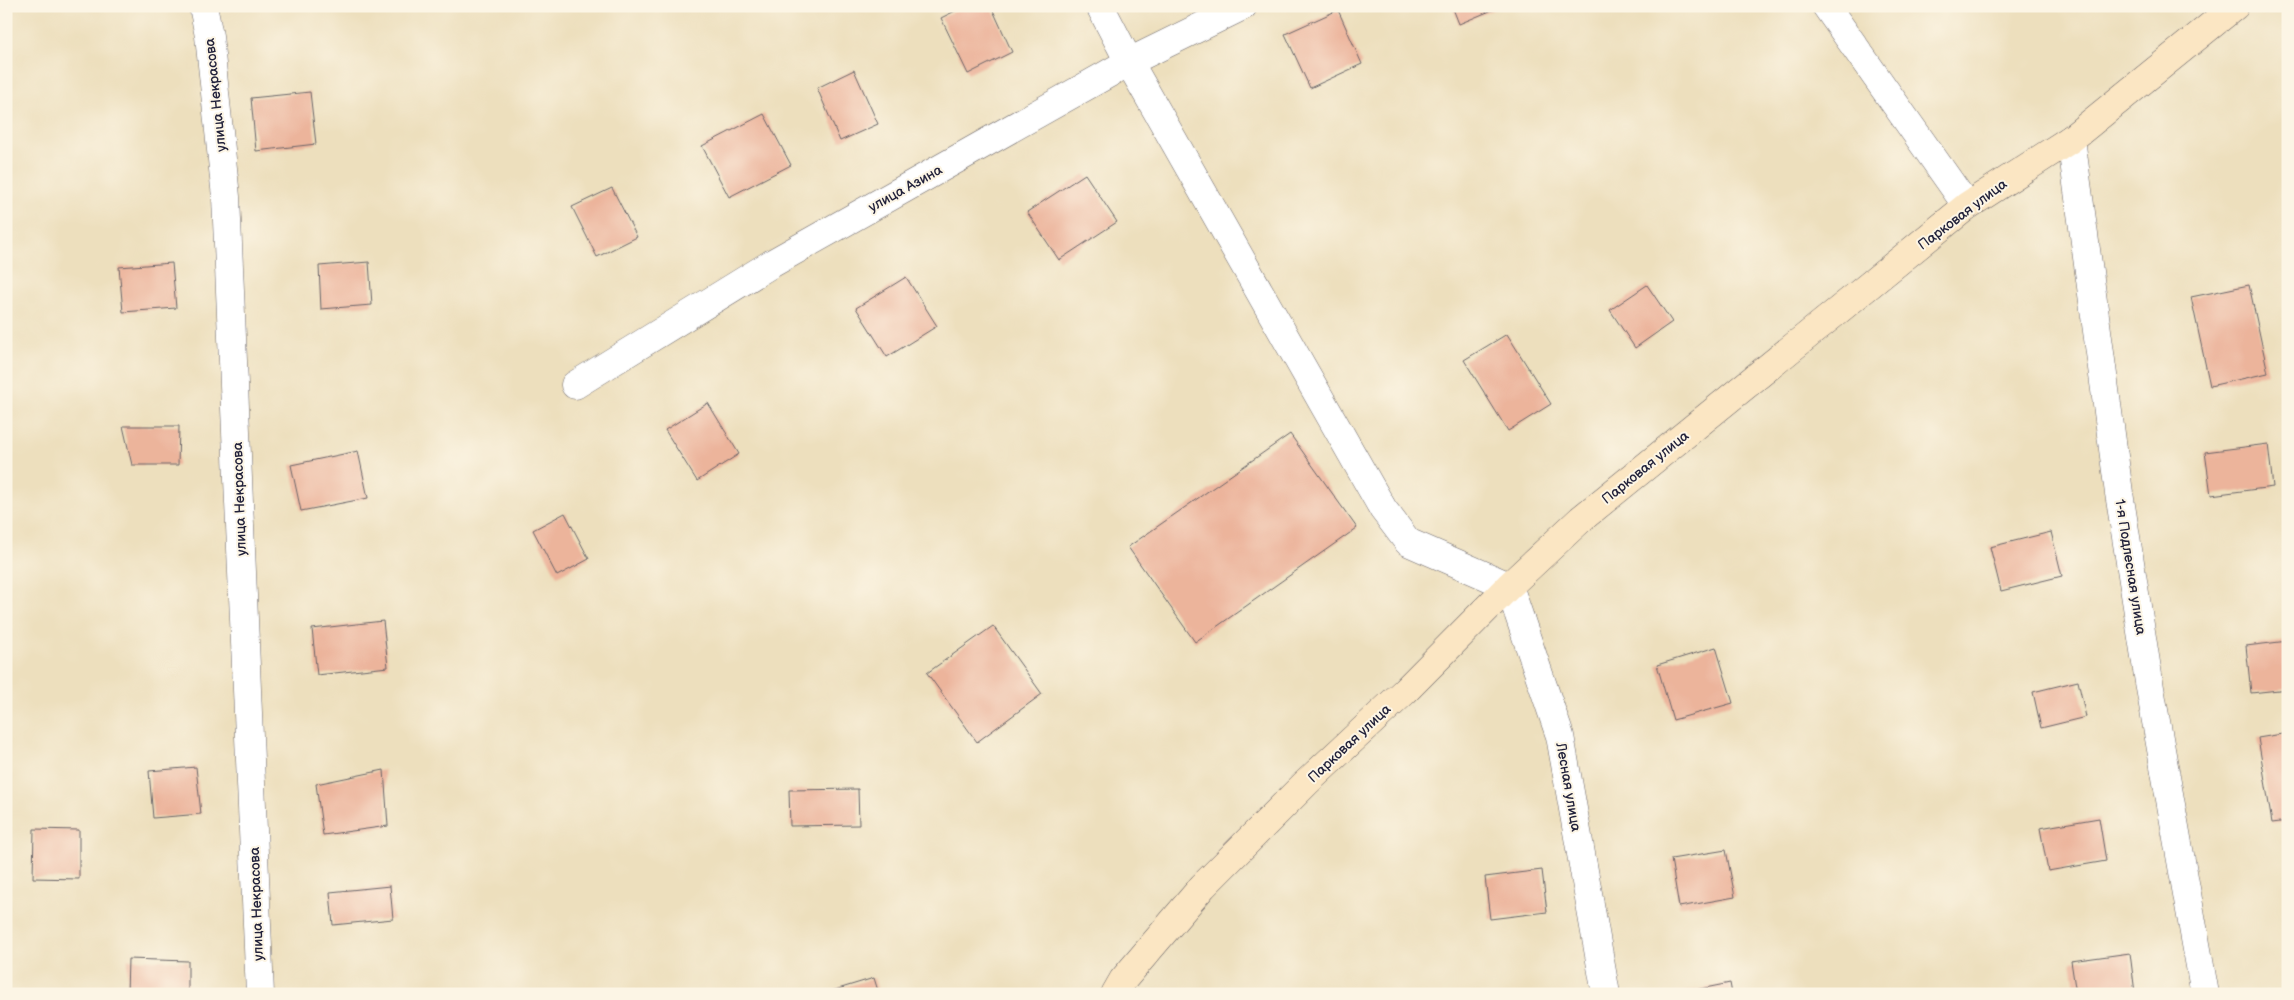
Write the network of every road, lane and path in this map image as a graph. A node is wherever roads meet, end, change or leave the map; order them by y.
1 (203, 6) edge
2 (1100, 6) edge
3 (1244, 6) edge
4 (1826, 6) edge
5 (2235, 6) edge
6 (1129, 62) junction
7 (2071, 139) junction
8 (1967, 206) junction
9 (575, 385) dead end
10 (1510, 586) junction
11 (260, 994) edge
12 (1114, 994) edge
13 (1606, 994) edge
14 (2205, 994) edge

1 - 11 street, улица Некрасова
2 - 6 street
3 - 6 street, улица Азина
4 - 8 street
5 - 7 main road, Парковая улица
6 - 9 street, улица Азина
6 - 10 street
7 - 8 main road, Парковая улица
7 - 14 street, 1-я Подлесная улица
8 - 10 main road, Парковая улица
10 - 12 main road, Парковая улица
10 - 13 street, Лесная улица

